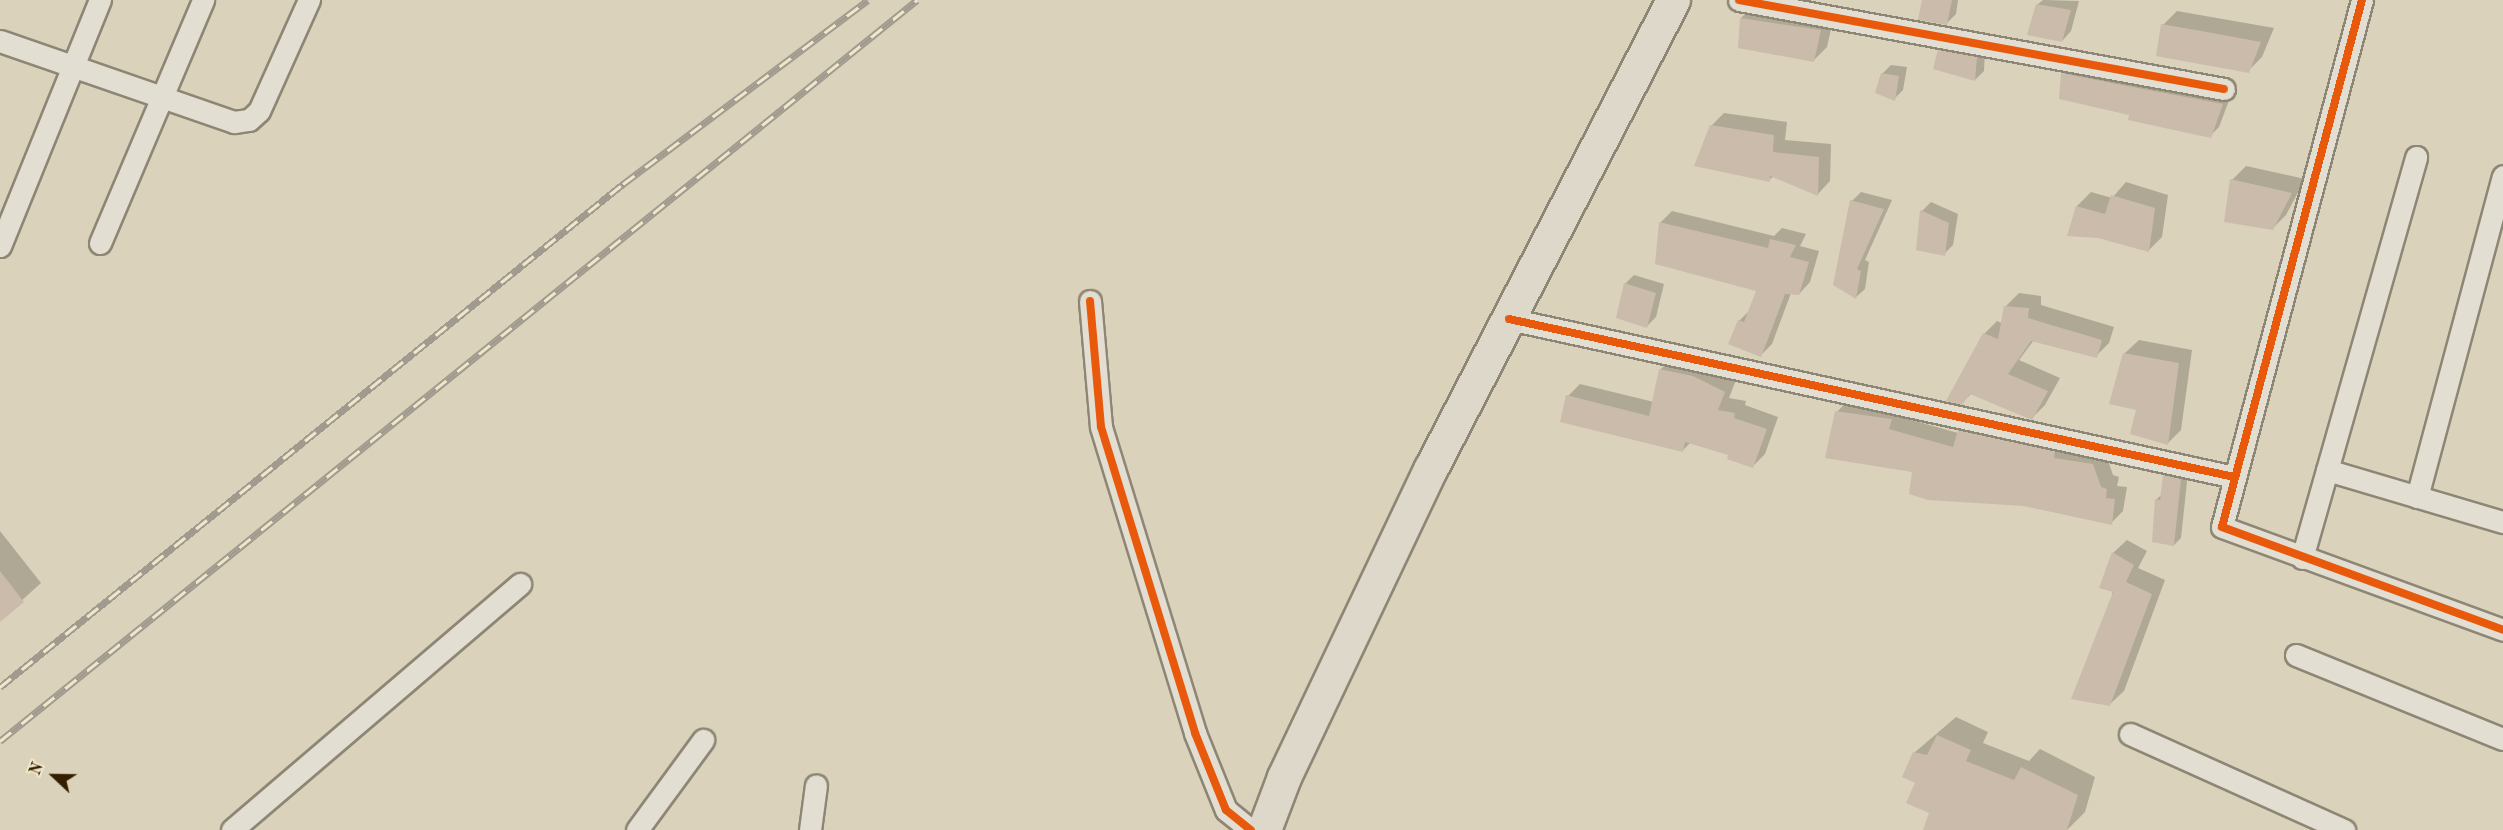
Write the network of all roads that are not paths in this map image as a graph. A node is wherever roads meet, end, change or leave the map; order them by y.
1 (100, 0) edge
2 (203, 0) edge
3 (309, 0) edge
4 (1673, 0) edge
5 (1739, 0) edge
6 (2362, 0) edge
7 (0, 41) edge
8 (75, 64) junction
9 (2224, 89) dead end
10 (164, 95) junction
11 (2416, 157) dead end
12 (2503, 176) edge
13 (100, 243) dead end
14 (0, 246) edge
15 (1090, 301) dead end
16 (1509, 320) junction
17 (2327, 470) junction
18 (2234, 477) junction
19 (2417, 497) junction
20 (2503, 522) edge
21 (2302, 558) junction
22 (520, 584) dead end
23 (2503, 630) edge
24 (2296, 655) dead end
25 (2130, 734) dead end
26 (2503, 739) edge
27 (704, 740) dead end
28 (816, 785) dead end
29 (232, 830) edge
30 (637, 830) edge
31 (810, 830) edge
32 (1251, 830) edge
33 (1264, 830) edge
34 (2344, 830) edge

1 - 8 street
2 - 10 street
3 - 10 street
4 - 16 main road
5 - 9 street
6 - 18 street
7 - 8 street
8 - 10 street
8 - 14 street
10 - 13 street
11 - 17 street
12 - 19 street
15 - 32 street
16 - 18 street
16 - 33 main road
17 - 19 street
17 - 21 street
18 - 21 street
19 - 20 street
21 - 23 street
22 - 29 street
24 - 26 street
25 - 34 street
27 - 30 street
28 - 31 street

